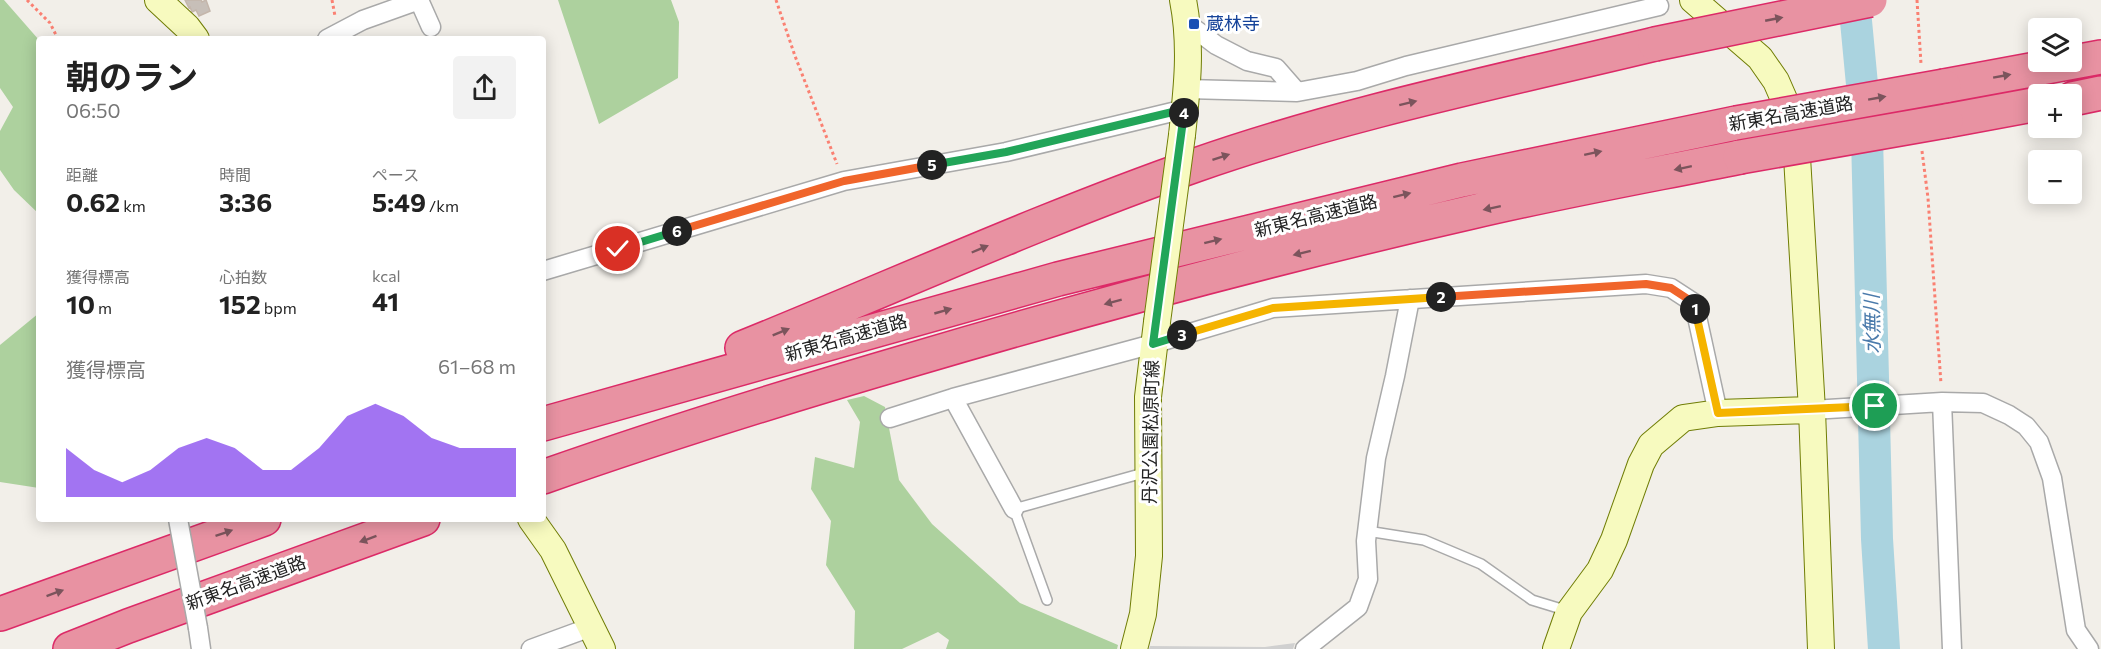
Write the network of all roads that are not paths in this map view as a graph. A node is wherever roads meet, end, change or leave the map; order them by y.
1 (158, 0) edge
2 (419, 0) edge
3 (1693, 0) edge
4 (1870, 0) edge
5 (1659, 6) dead end
6 (1185, 11) edge
7 (431, 27) dead end
8 (194, 36) edge
9 (333, 36) edge
10 (2101, 57) edge
11 (1297, 92) junction
12 (2101, 93) edge
13 (2082, 97) edge
14 (1186, 99) junction
15 (2028, 106) edge
16 (546, 270) edge
17 (1410, 299) junction
18 (1155, 333) junction
19 (953, 398) junction
20 (1933, 403) junction
21 (590, 410) junction
22 (1819, 410) junction
23 (1718, 413) junction
24 (890, 418) dead end
25 (546, 423) edge
26 (1149, 471) junction
27 (546, 476) edge
28 (1014, 509) junction
29 (179, 522) edge
30 (255, 522) edge
31 (415, 522) edge
32 (534, 522) edge
33 (1367, 531) junction
34 (1047, 600) dead end
35 (1569, 612) junction
36 (0, 614) edge
37 (597, 638) edge
38 (70, 649) edge
39 (201, 649) edge
40 (531, 649) edge
41 (1134, 649) edge
42 (1305, 649) edge
43 (1556, 649) edge
44 (1821, 649) edge
45 (1952, 649) edge
46 (2089, 649) edge

1 - 8 street
2 - 7 street
2 - 9 street
3 - 22 street
21 -> 4 highway, bridge
5 - 11 street
6 - 11 street
6 - 14 street, 丹沢公園松原町線
21 -> 10 highway, 新東名高速道路, bridge
11 - 14 street
12 - 13 highway
14 - 16 street
14 - 18 street, 丹沢公園松原町線, bridge
15 -> 27 highway, 新東名高速道路, bridge
17 - 18 street
17 - 23 street
17 - 33 street
18 - 19 street
18 - 26 street, 丹沢公園松原町線
19 - 24 street
19 - 28 street
20 - 22 street
20 - 45 street
20 - 46 street
21 - 25 highway, 新東名高速道路
22 - 23 street
22 - 44 street
23 - 35 street
26 - 28 lane
26 - 41 street, 丹沢公園松原町線
28 - 34 lane
29 - 39 street, bridge
36 -> 30 highway
31 -> 38 highway, 新東名高速道路
32 - 37 street
33 - 35 lane
33 - 42 street
35 - 43 street
37 - 40 street

